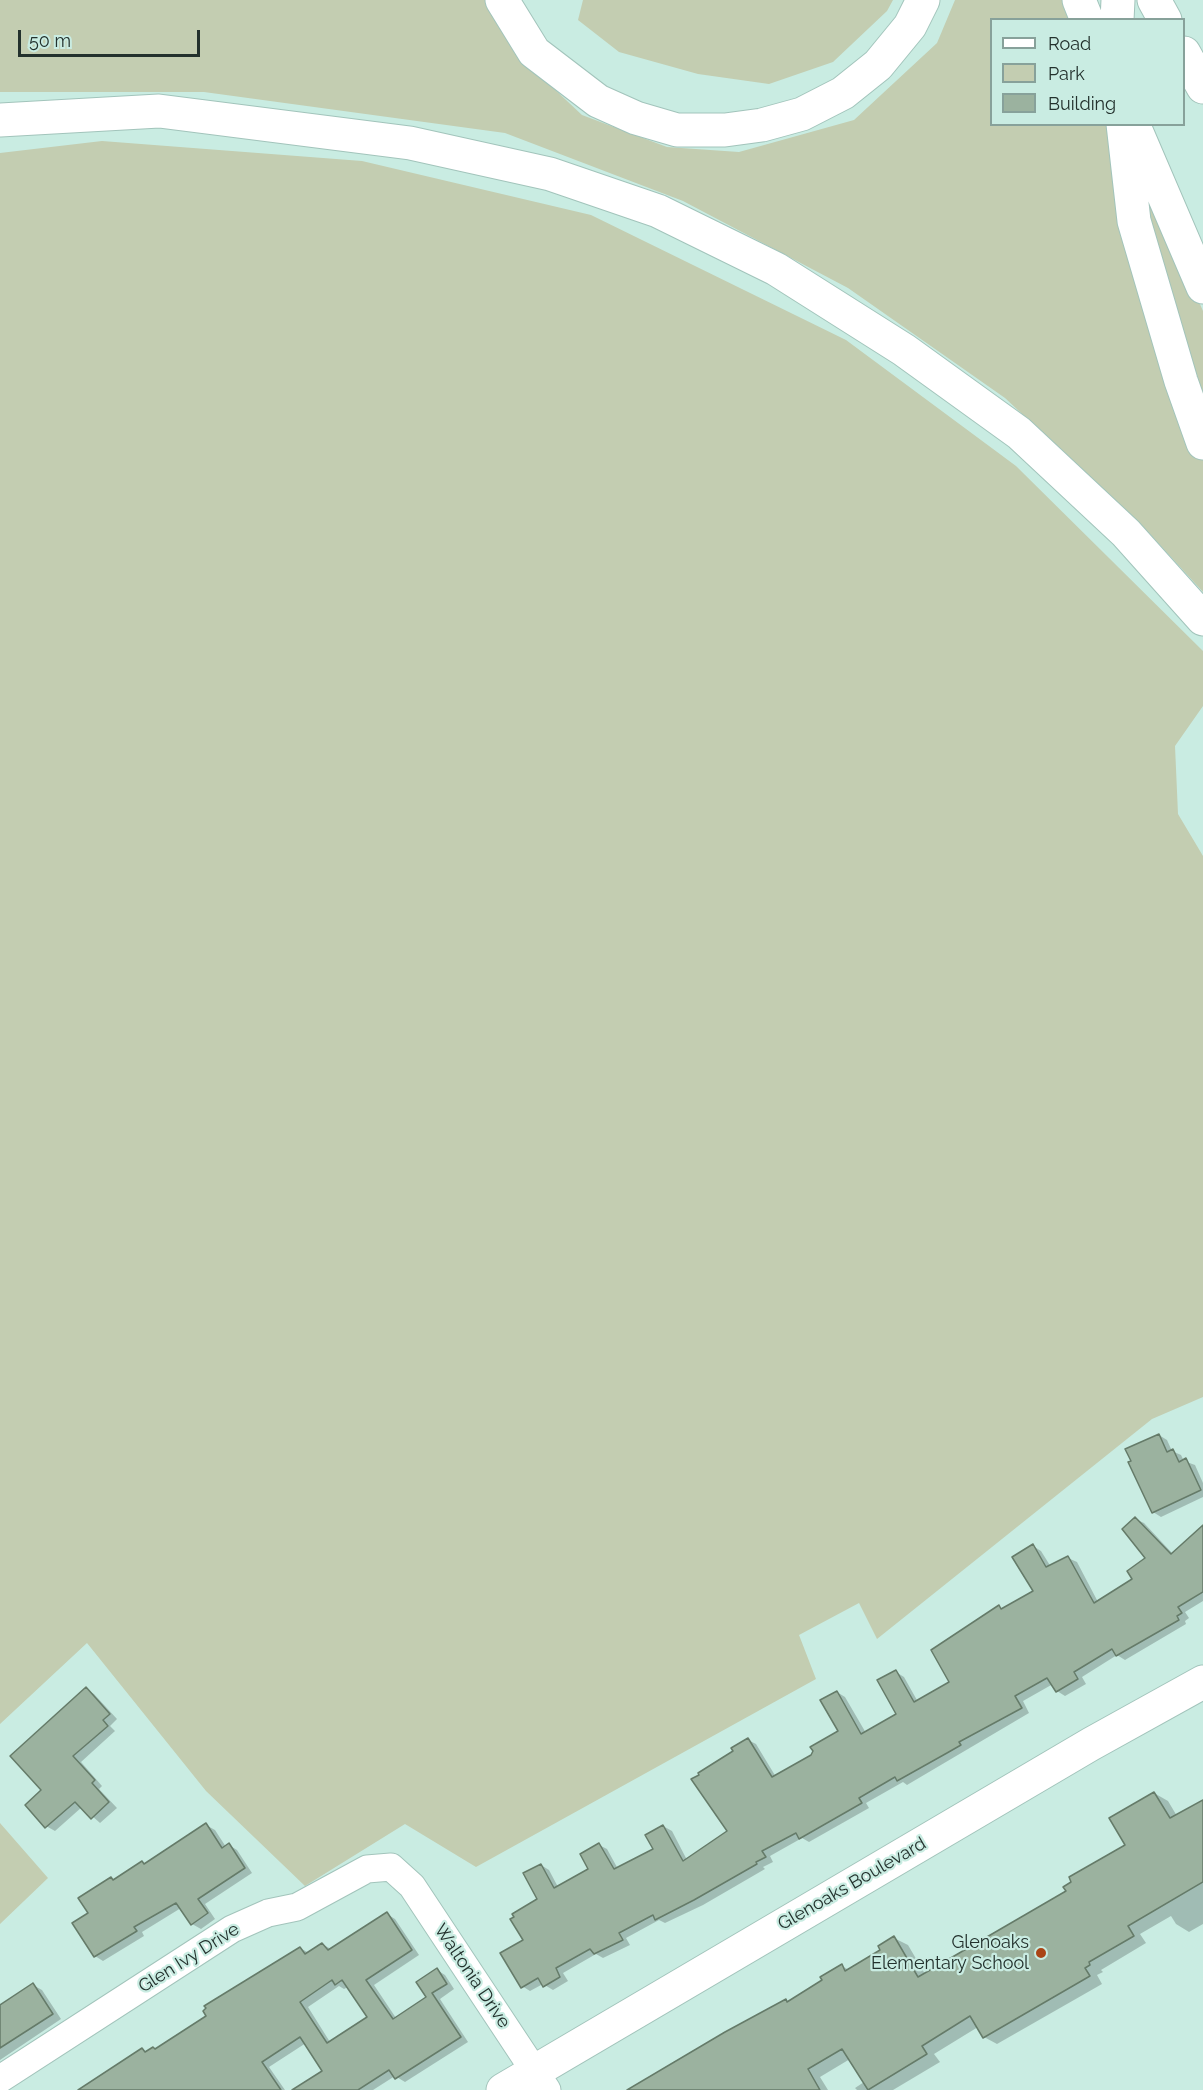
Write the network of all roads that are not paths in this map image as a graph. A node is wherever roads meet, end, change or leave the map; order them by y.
1 (502, 0) edge
2 (923, 0) edge
3 (1079, 0) edge
4 (1118, 0) edge
5 (1154, 0) edge
6 (1086, 18) edge
7 (1117, 18) edge
8 (1164, 18) edge
9 (1185, 55) edge
10 (1203, 87) edge
11 (0, 120) edge
12 (1123, 126) edge
13 (1134, 126) edge
14 (1203, 287) edge
15 (1203, 443) edge
16 (1203, 619) edge
17 (1203, 1682) edge
18 (391, 1867) joint
19 (0, 2079) edge
20 (541, 2080) edge
21 (503, 2090) edge

1 - 2 main road
3 - 6 main road
4 - 7 main road
5 - 8 main road
9 - 10 main road
11 - 16 main road
12 - 15 main road
13 - 14 main road
17 - 20 main road, Glenoaks Boulevard
18 - 19 street, Glen Ivy Drive
18 - 20 street, Waltonia Drive
20 - 21 main road, Glenoaks Boulevard

